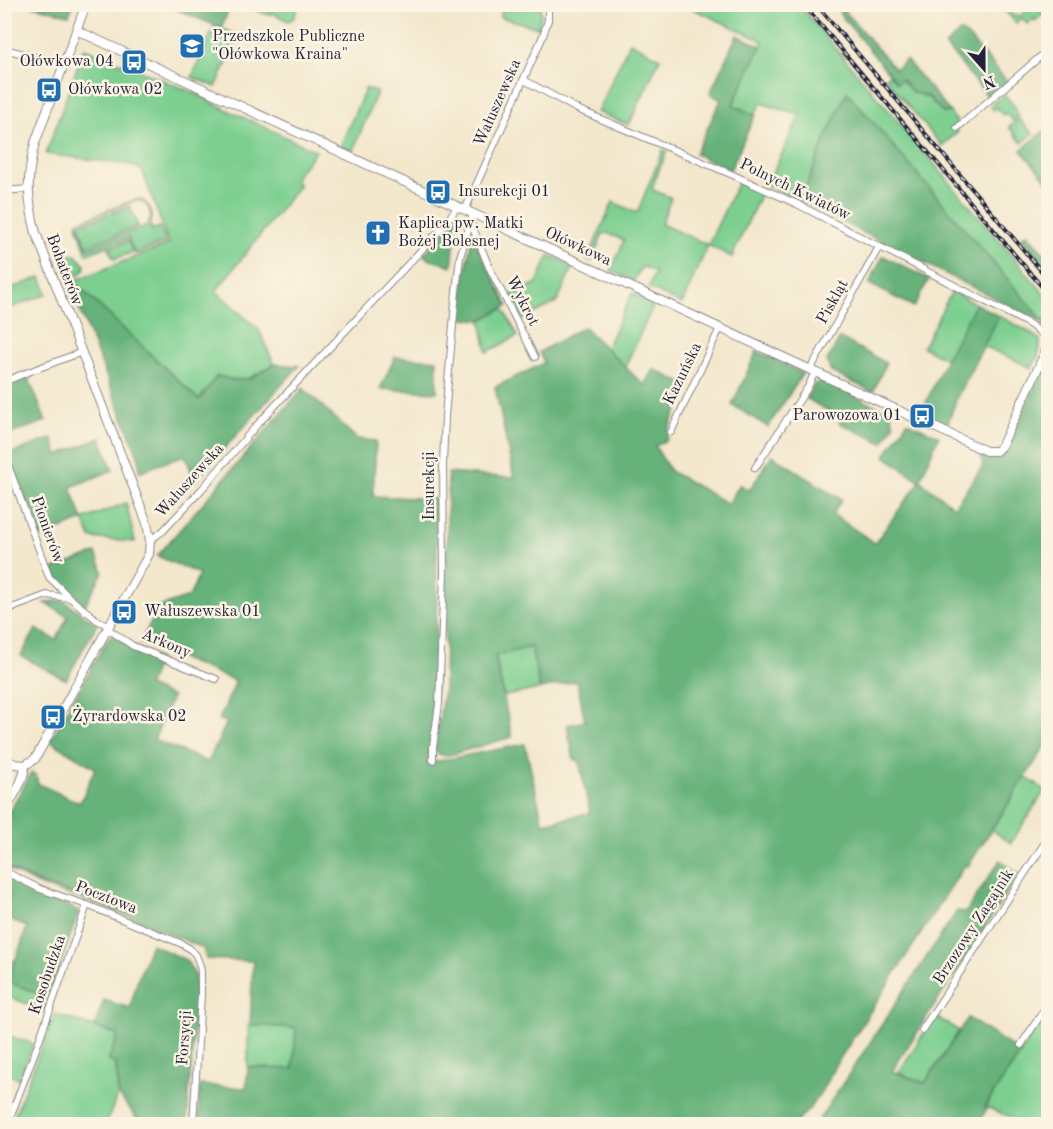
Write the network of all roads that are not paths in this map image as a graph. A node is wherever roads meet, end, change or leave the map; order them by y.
1 (86, 4) edge
2 (548, 4) edge
3 (76, 30) junction
4 (4, 48) edge
5 (1048, 50) edge
6 (64, 64) junction
7 (524, 80) junction
8 (957, 128) dead end
9 (28, 189) junction
10 (4, 191) edge
11 (461, 208) junction
12 (472, 218) junction
13 (879, 247) junction
14 (720, 328) junction
15 (1048, 338) edge
16 (1048, 349) edge
17 (82, 352) junction
18 (535, 357) dead end
19 (812, 371) junction
20 (4, 382) edge
21 (671, 432) dead end
22 (4, 454) edge
23 (755, 468) dead end
24 (150, 540) junction
25 (70, 598) junction
26 (4, 611) edge
27 (109, 628) junction
28 (216, 679) dead end
29 (4, 759) edge
30 (433, 760) dead end
31 (25, 765) junction
32 (4, 812) edge
33 (1048, 838) edge
34 (4, 871) edge
35 (87, 905) junction
36 (196, 954) joint
37 (1048, 1004) edge
38 (922, 1030) dead end
39 (1021, 1045) dead end
40 (10, 1123) edge
41 (193, 1125) edge

1 - 3 street, Bohaterów
2 - 7 street, Wałuszewska
3 - 6 street, Bohaterów
3 - 11 street, Ołówkowa
4 - 6 street
5 - 8 street
6 - 9 street, Bohaterów
7 - 11 street, Wałuszewska
7 - 13 street, Polnych Kwiatów
9 - 10 street
9 - 17 street, Bohaterów
11 - 12 street, Ołówkowa
11 - 24 street, Wałuszewska
12 - 14 street, Ołówkowa
12 - 18 street, Wykrot
12 - 30 street, Insurekcji
13 - 15 street, Polnych Kwiatów
13 - 19 street, Piskląt
14 - 19 street, Ołówkowa
14 - 21 street, Kazuńska
16 - 19 street, Ołówkowa
17 - 20 street
17 - 24 street, Bohaterów
19 - 23 street, Piskląt
22 - 25 street, Pionierów
24 - 27 street, Wałuszewska
25 - 26 street
25 - 27 street, Pionierów
27 - 28 street, Arkony
27 - 31 street, Wałuszewska
29 - 31 street
31 - 32 street, Wałuszewska
33 - 38 street, Brzozowy Zagajnik
34 - 35 street, Pocztowa
35 - 36 street, Pocztowa
35 - 40 street, Kosobudzka
36 - 41 street, Forsycji
37 - 39 street

